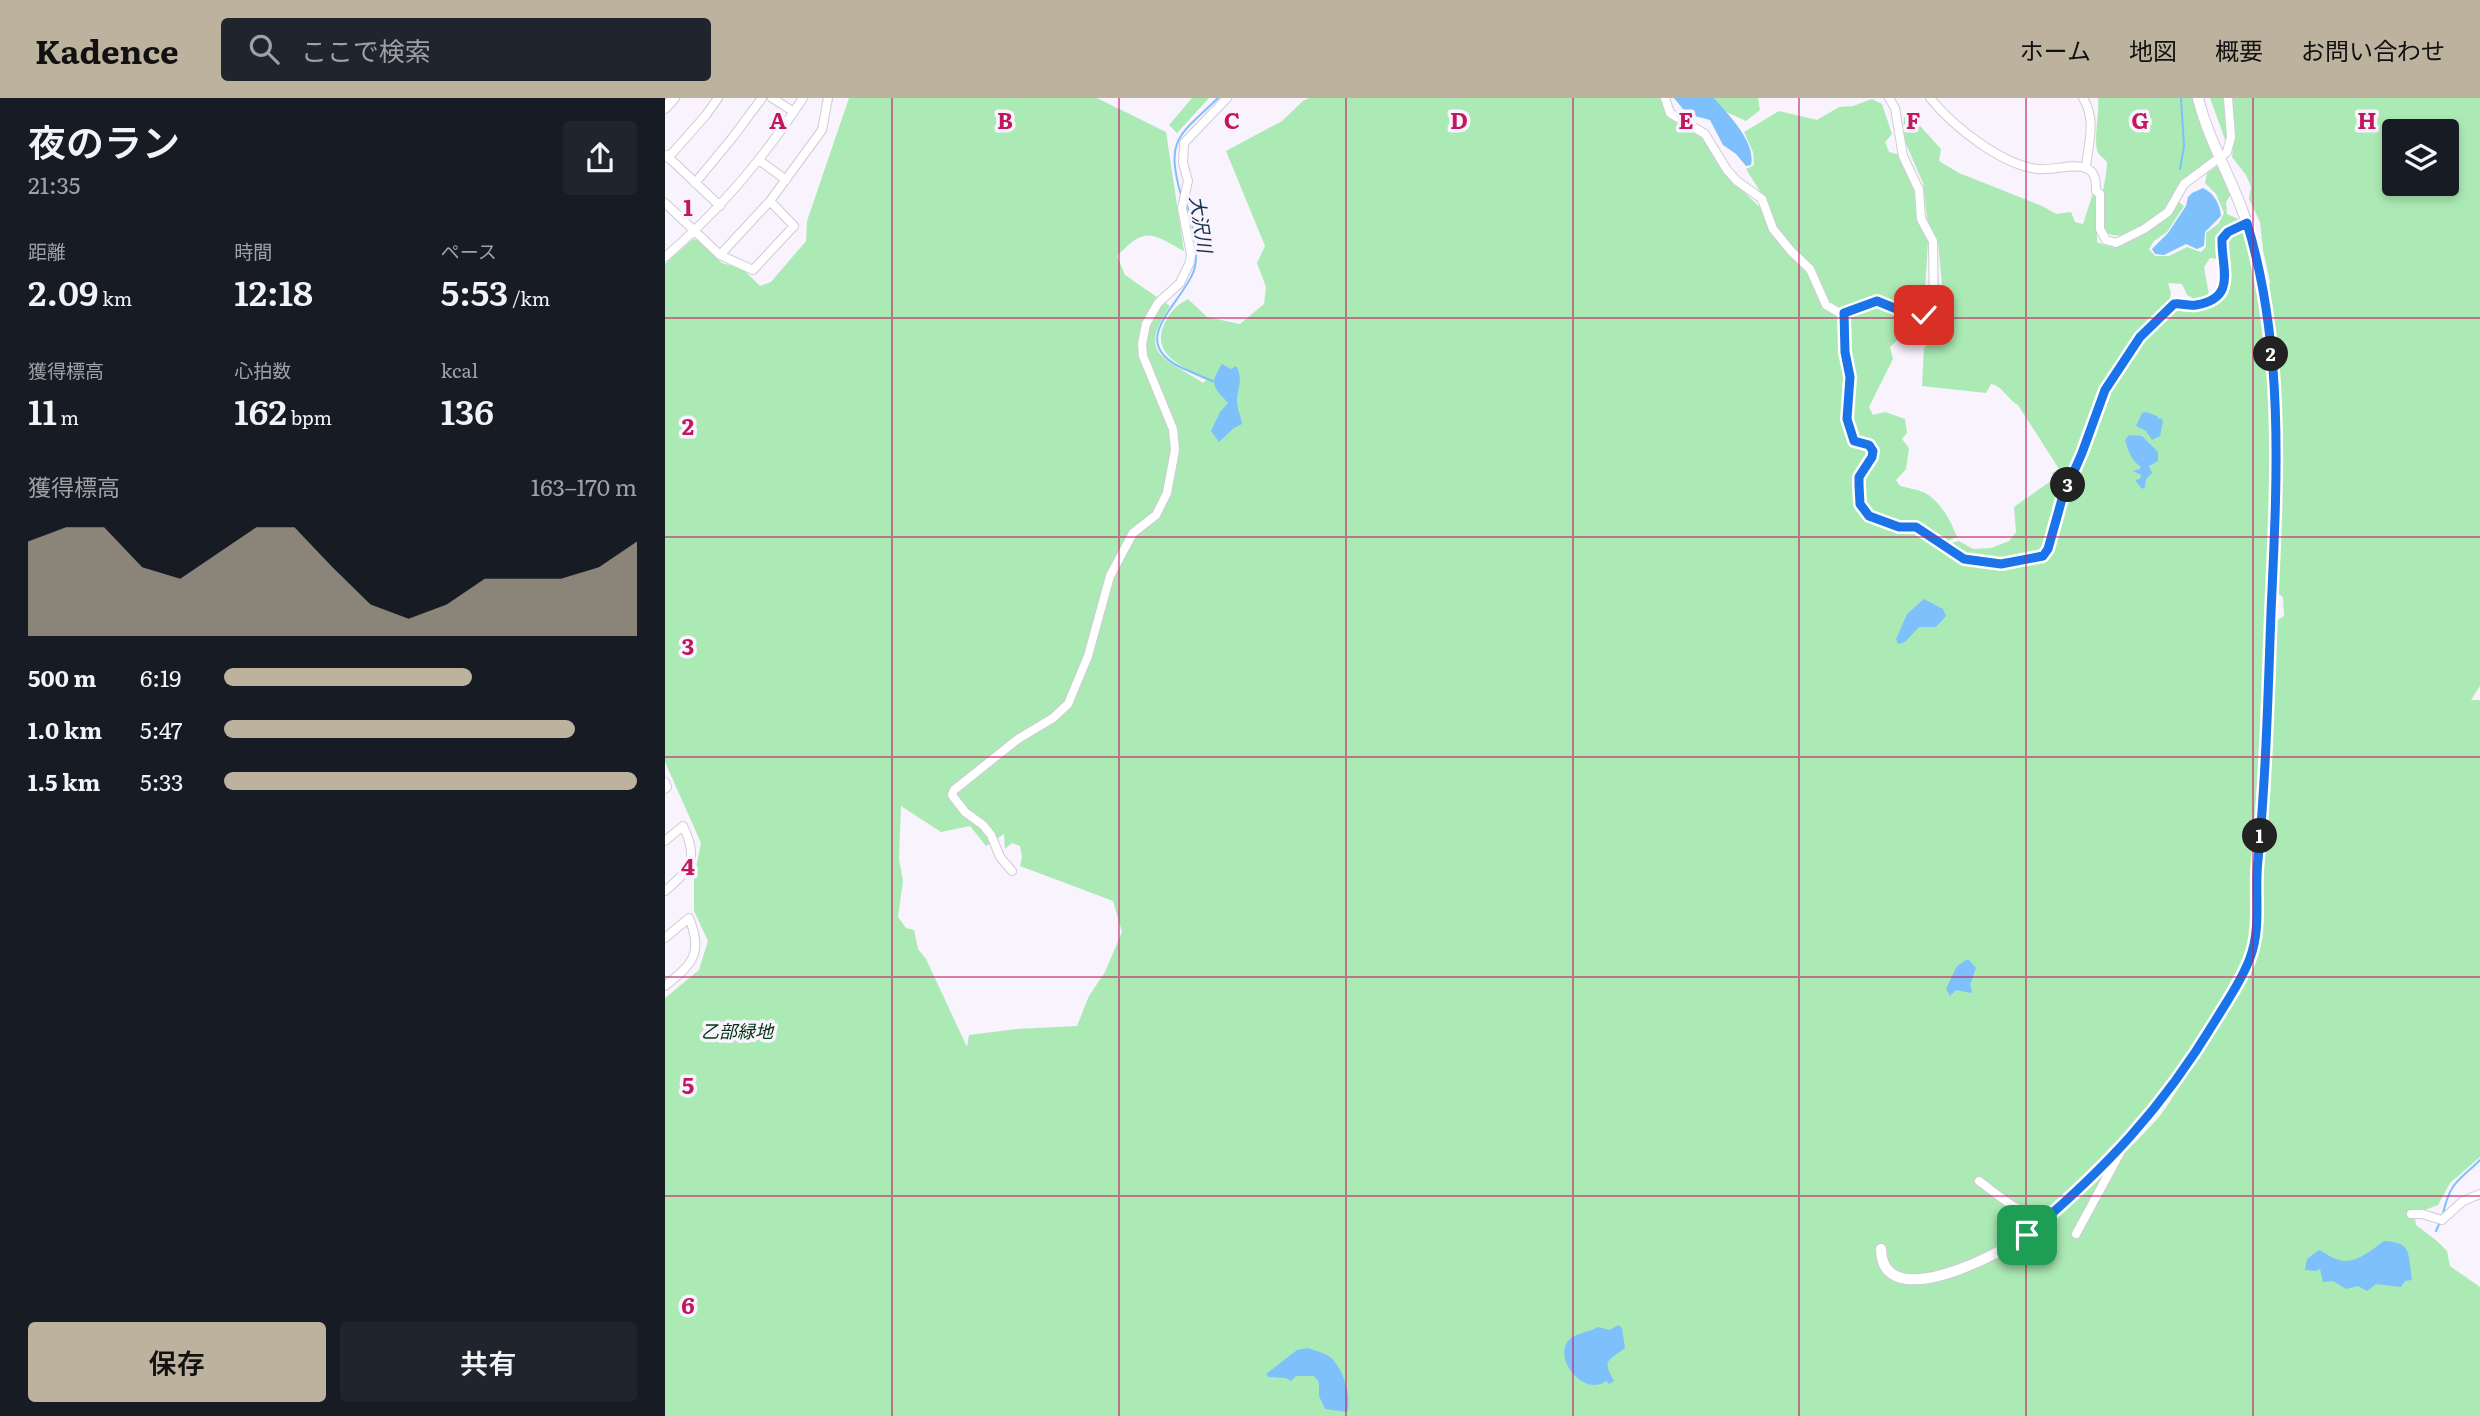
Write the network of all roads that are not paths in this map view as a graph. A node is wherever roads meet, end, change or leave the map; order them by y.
1 (674, 98) edge
2 (718, 98) edge
3 (762, 98) edge
4 (772, 98) edge
5 (803, 98) edge
6 (828, 98) edge
7 (1227, 98) edge
8 (1665, 98) edge
9 (1889, 98) edge
10 (1930, 98) edge
11 (2083, 98) edge
12 (2198, 98) edge
13 (2228, 98) edge
14 (665, 108) edge
15 (794, 112) junction
16 (667, 156) edge
17 (2221, 156) junction
18 (759, 160) junction
19 (2085, 168) junction
20 (786, 180) junction
21 (695, 183) junction
22 (770, 201) junction
23 (665, 203) edge
24 (720, 206) junction
25 (2247, 223) junction
26 (695, 231) junction
27 (666, 254) edge
28 (720, 255) junction
29 (1844, 313) junction
30 (665, 782) edge
31 (665, 789) edge
32 (665, 841) edge
33 (1012, 871) dead end
34 (665, 891) edge
35 (665, 938) edge
36 (665, 986) edge
37 (2123, 1147) junction
38 (1979, 1181) dead end
39 (2480, 1194) edge
40 (2411, 1214) dead end
41 (2047, 1218) junction
42 (2076, 1234) dead end
43 (1881, 1249) dead end

1 - 14 street
2 - 16 street
3 - 21 street
4 - 15 street
5 - 15 street
6 - 20 street
7 - 33 street
8 - 29 street
9 - 29 street
10 - 19 street
11 - 19 street
12 - 17 street
13 - 17 street
15 - 18 street
16 - 21 street
17 - 19 street
17 - 25 street
18 - 20 street
18 - 24 street
20 - 22 street
21 - 24 street
22 - 28 street
22 - 28 street
23 - 26 street
24 - 26 street
25 - 29 street
25 - 37 street
26 - 27 street
26 - 28 street
30 - 31 street
32 - 34 street
35 - 36 street
37 - 41 street
37 - 42 street
38 - 41 street
39 - 40 street
41 - 43 street

